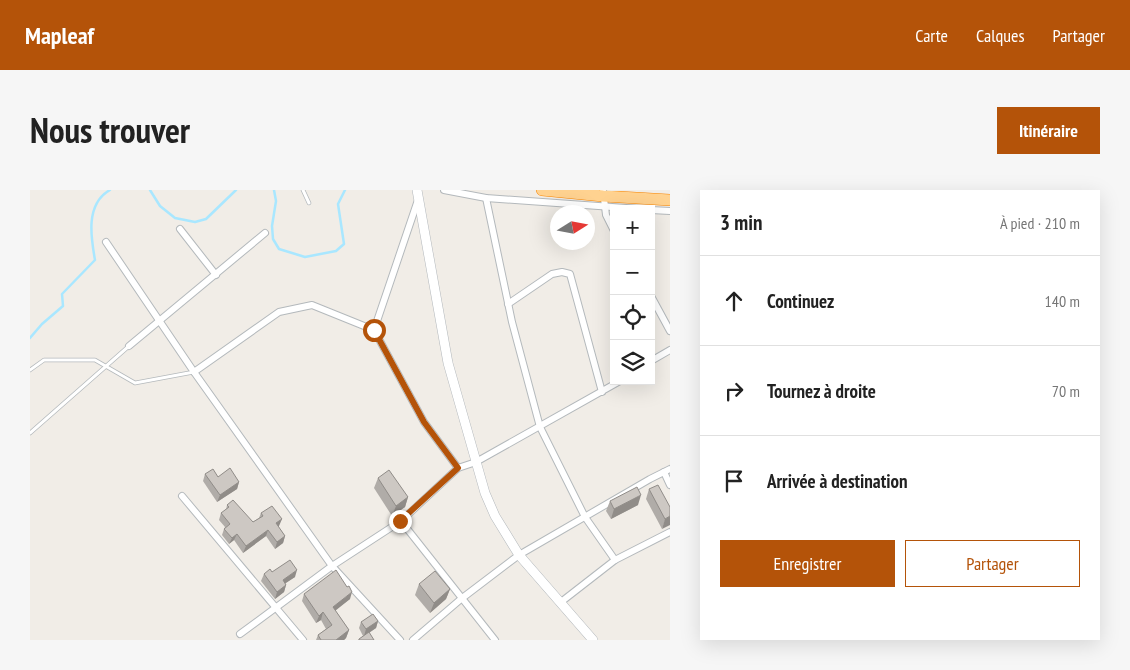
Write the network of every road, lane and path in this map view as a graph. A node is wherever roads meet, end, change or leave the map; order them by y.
1 (303, 190) edge
2 (444, 190) edge
3 (542, 190) edge
4 (418, 194) edge
5 (486, 198) junction
6 (604, 198) edge
7 (670, 200) edge
8 (309, 204) dead end
9 (627, 205) edge
10 (655, 210) edge
11 (670, 211) edge
12 (610, 223) edge
13 (180, 229) dead end
14 (265, 234) dead end
15 (106, 242) dead end
16 (216, 275) junction
17 (655, 303) edge
18 (508, 304) junction
19 (160, 320) junction
20 (374, 330) junction
21 (670, 331) edge
22 (129, 346) joint
23 (670, 350) edge
24 (655, 359) edge
25 (105, 366) junction
26 (30, 370) edge
27 (194, 372) junction
28 (613, 385) edge
29 (602, 392) junction
30 (540, 427) junction
31 (30, 433) edge
32 (476, 462) junction
33 (458, 468) junction
34 (667, 470) edge
35 (670, 485) edge
36 (182, 496) dead end
37 (585, 517) junction
38 (400, 521) junction
39 (670, 532) edge
40 (519, 555) junction
41 (615, 560) junction
42 (332, 566) junction
43 (461, 599) junction
44 (560, 602) junction
45 (277, 607) junction
46 (240, 634) dead end
47 (303, 640) edge
48 (400, 640) edge
49 (413, 640) edge
50 (495, 640) edge
51 (593, 640) edge

1 - 8 lane
2 - 5 street
3 - 6 highway
4 - 20 street
4 - 32 main road
5 - 6 street
5 - 18 street
6 - 7 highway
6 - 9 street
6 - 12 street
10 - 11 street
13 - 16 street
14 - 16 street
15 - 19 street
16 - 19 street
17 - 21 street
18 - 29 street
18 - 30 street
19 - 22 street
19 - 27 street
20 - 27 street
20 - 33 street
22 - 25 lane
23 - 24 street
25 - 26 lane
25 - 27 lane
25 - 31 lane
27 - 42 street
28 - 29 street
29 - 30 street
30 - 32 street
30 - 37 street
32 - 33 street
32 - 40 main road
33 - 38 street
34 - 35 street
34 - 37 street
36 - 45 street
37 - 40 street
37 - 41 street
38 - 42 street
38 - 43 street
39 - 41 street
40 - 43 street
40 - 44 main road
41 - 44 street
42 - 45 street
42 - 48 street
43 - 49 street
43 - 50 street
44 - 51 main road
45 - 46 street
45 - 47 street

